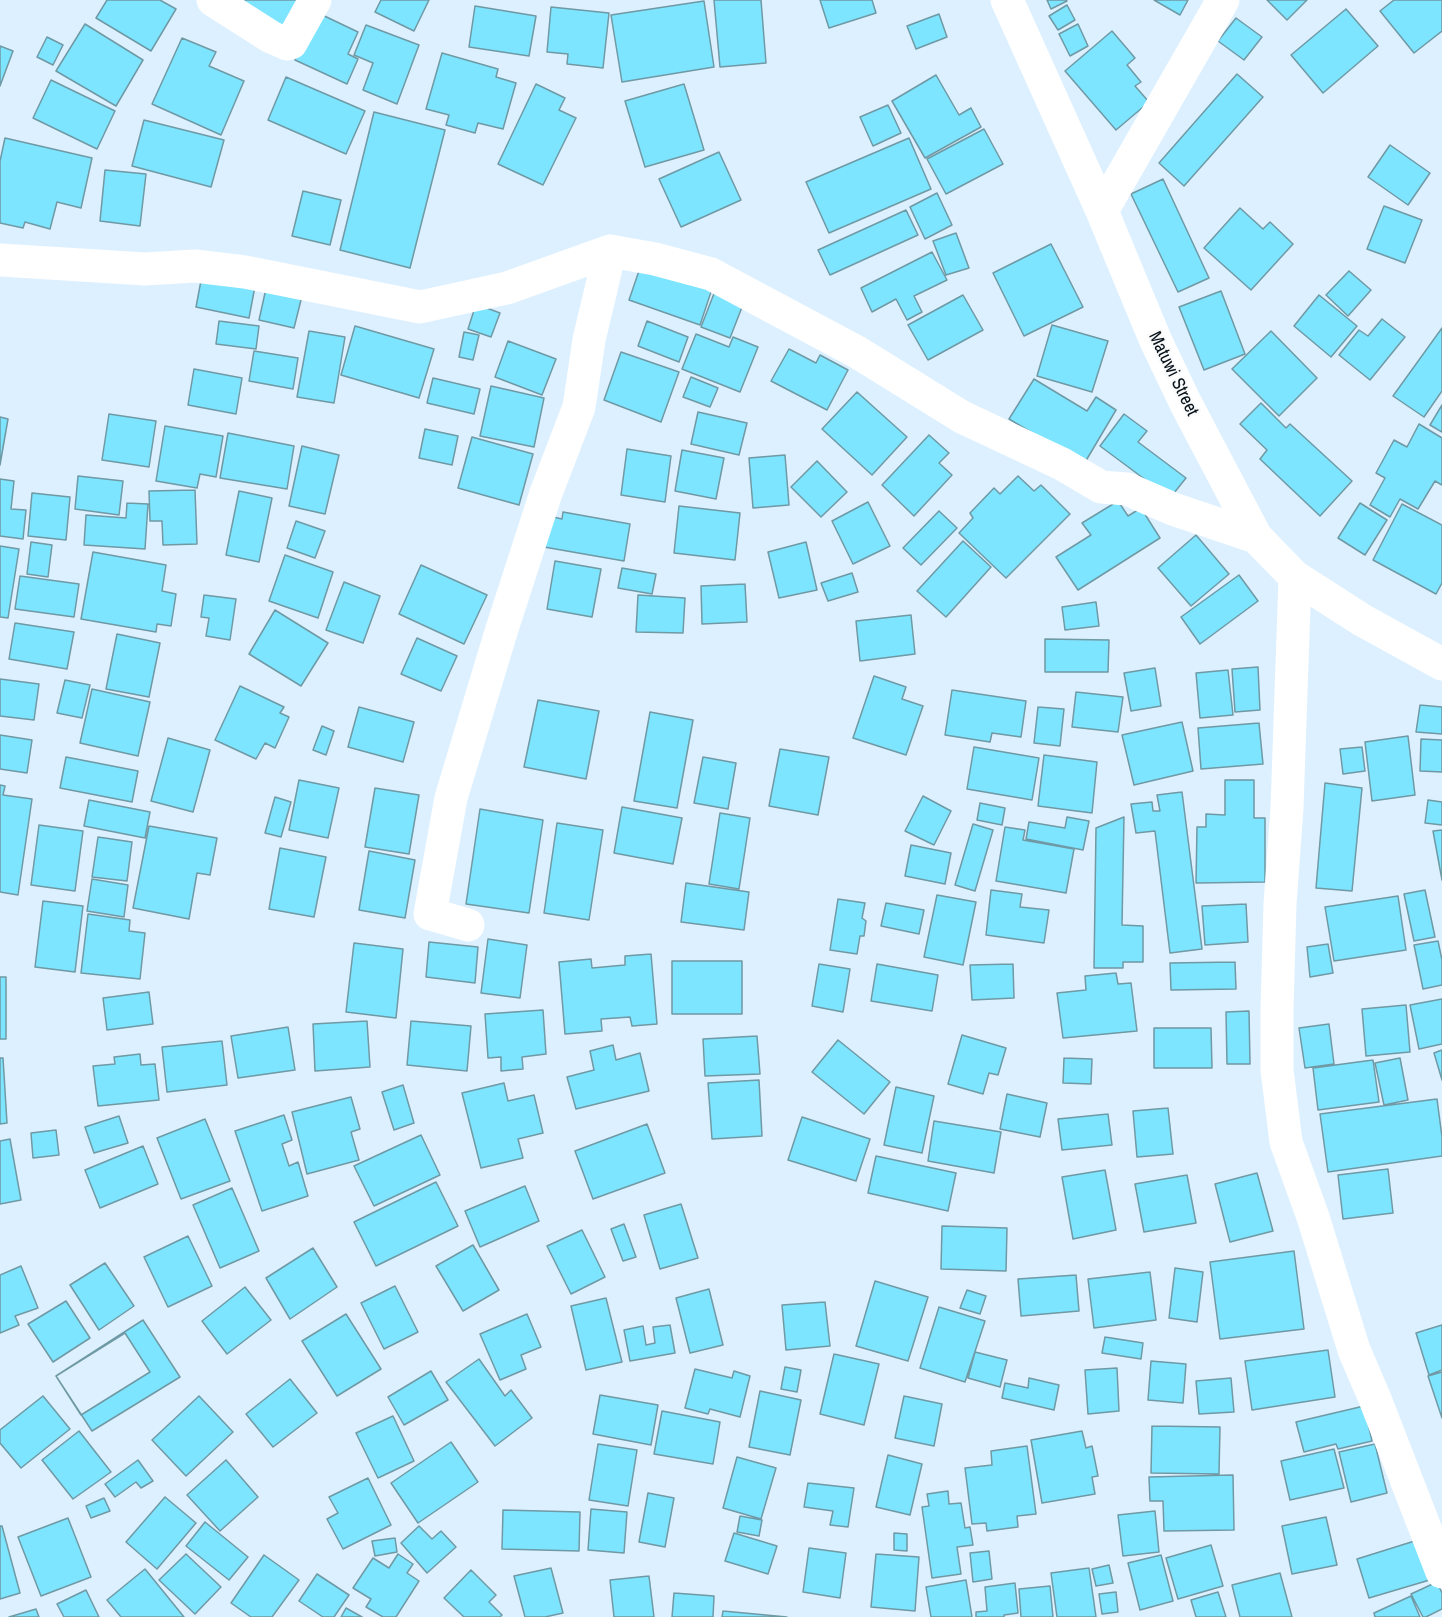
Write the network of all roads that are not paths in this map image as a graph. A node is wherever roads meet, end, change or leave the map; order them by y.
1 (213, 0) edge
2 (315, 0) edge
3 (1007, 0) edge
4 (1222, 0) edge
5 (1102, 211) junction
6 (610, 251) junction
7 (0, 260) edge
8 (1256, 537) junction
9 (1295, 577) junction
10 (1442, 664) edge
11 (468, 925) dead end
12 (1442, 1572) edge

1 - 2 street
3 - 5 street, Matuwi Street
4 - 5 street
5 - 8 street, Matuwi Street
6 - 7 street
6 - 8 street
6 - 11 street
8 - 9 street, Matuwi Street
9 - 10 street, Matuwi Street
9 - 12 street

